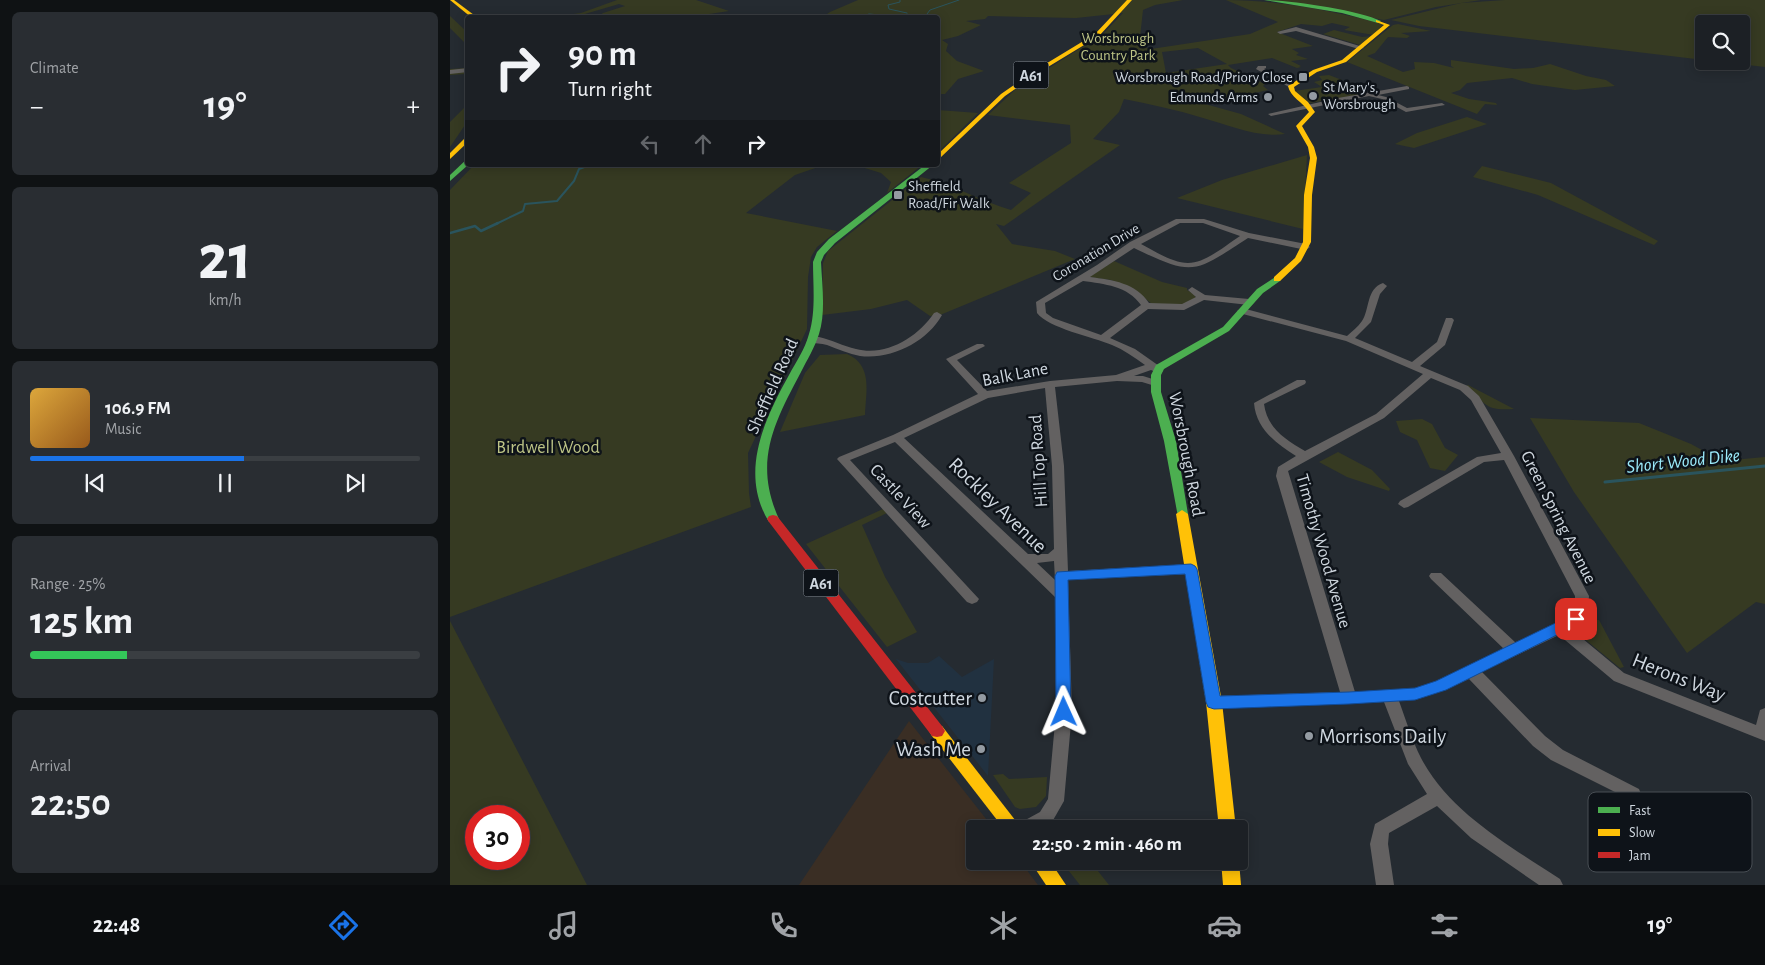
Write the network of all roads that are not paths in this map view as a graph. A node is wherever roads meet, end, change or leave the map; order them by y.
1 (450, 0) edge
2 (1130, 0) edge
3 (1266, 0) edge
4 (450, 9) edge
5 (472, 15) edge
6 (465, 19) edge
7 (1280, 32) dead end
8 (1361, 48) junction
9 (1264, 67) dead end
10 (465, 70) edge
11 (450, 72) edge
12 (1291, 86) junction
13 (1407, 88) dead end
14 (1369, 94) junction
15 (1442, 105) dead end
16 (1310, 106) junction
17 (1271, 114) dead end
18 (465, 140) edge
19 (940, 155) edge
20 (450, 157) edge
21 (465, 163) edge
22 (926, 167) edge
23 (450, 179) edge
24 (1247, 235) junction
25 (1133, 244) junction
26 (1306, 247) junction
27 (1081, 278) junction
28 (1383, 286) dead end
29 (1192, 290) dead end
30 (1203, 297) junction
31 (1146, 306) junction
32 (1246, 306) junction
33 (937, 315) dead end
34 (1449, 320) dead end
35 (1103, 338) junction
36 (1349, 339) junction
37 (812, 340) junction
38 (980, 346) dead end
39 (1414, 366) junction
40 (1155, 368) junction
41 (1430, 373) junction
42 (1117, 378) junction
43 (1301, 382) dead end
44 (1155, 383) junction
45 (1050, 384) junction
46 (986, 395) junction
47 (897, 436) junction
48 (1304, 456) junction
49 (1508, 456) junction
50 (1404, 504) dead end
51 (1061, 550) junction
52 (1026, 559) junction
53 (1191, 569) junction
54 (1062, 576) junction
55 (1436, 576) dead end
56 (1062, 595) junction
57 (972, 599) dead end
58 (1560, 628) junction
59 (1514, 650) junction
60 (1471, 671) junction
61 (1390, 695) junction
62 (1349, 698) junction
63 (1214, 702) junction
64 (1765, 714) edge
65 (1764, 734) edge
66 (1629, 792) edge
67 (1439, 796) junction
68 (1007, 820) edge
69 (1040, 820) edge
70 (1227, 820) edge
71 (1046, 870) edge
72 (1231, 870) edge
73 (1057, 885) edge
74 (1232, 885) edge
75 (1385, 885) edge
76 (1554, 885) edge

1 - 5 main road
2 - 19 main road, A61
3 - 8 main road
4 - 6 main road
7 - 8 street
8 - 12 main road
9 - 12 street
10 - 11 street
12 - 16 main road
13 - 14 street
14 - 15 street
14 - 16 street
16 - 17 street
16 - 26 main road
18 - 20 main road
21 - 23 main road
22 - 37 main road, Sheffield Road / A61
24 - 25 street, Coronation Drive
24 - 25 street
24 - 26 street, Coronation Drive
25 - 27 street, Coronation Drive
26 - 32 main road, Worsbrough Road
27 - 31 street
27 - 35 street, Coronation Drive
28 - 36 street
29 - 30 street
30 - 31 street
30 - 32 street, Green Spring Avenue
31 - 35 street
32 - 36 street, Green Spring Avenue
32 - 40 main road, Worsbrough Road
33 - 37 street
34 - 39 street
35 - 40 street, Coronation Drive
36 - 39 street, Green Spring Avenue
37 - 68 main road, Sheffield Road / A61
38 - 46 street
39 - 41 street, Green Spring Avenue
40 - 42 street, Balk Lane
40 - 44 main road, Worsbrough Road
41 - 48 street, Timothy Wood Avenue
41 - 49 street, Green Spring Avenue
42 - 44 street, Balk Lane
42 - 45 street, Balk Lane
43 - 48 street
44 - 53 main road, Worsbrough Road
45 - 46 street, Balk Lane
45 - 51 street, Hill Top Road
46 - 47 street, Balk Lane
47 - 52 street, Rockley Avenue
47 - 57 street, Castle View
48 - 62 street, Timothy Wood Avenue
49 - 50 street
49 - 58 street, Green Spring Avenue
51 - 52 street
51 - 54 street, Hill Top Road
52 - 56 street, Rockley Avenue
53 - 54 street
53 - 63 main road, Worsbrough Road
54 - 56 street, Hill Top Road
55 - 59 street
56 - 69 street
58 - 59 street, Green Spring Avenue
58 - 65 street, Herons Way
59 - 60 street, Green Spring Avenue
60 - 61 street, Green Spring Avenue
60 - 66 street
61 - 62 street, Green Spring Avenue
61 - 67 street
62 - 63 street, Green Spring Avenue
63 - 70 main road, Worsbrough Road
64 - 65 street
67 - 75 street
67 - 76 street
71 - 73 main road
72 - 74 main road

